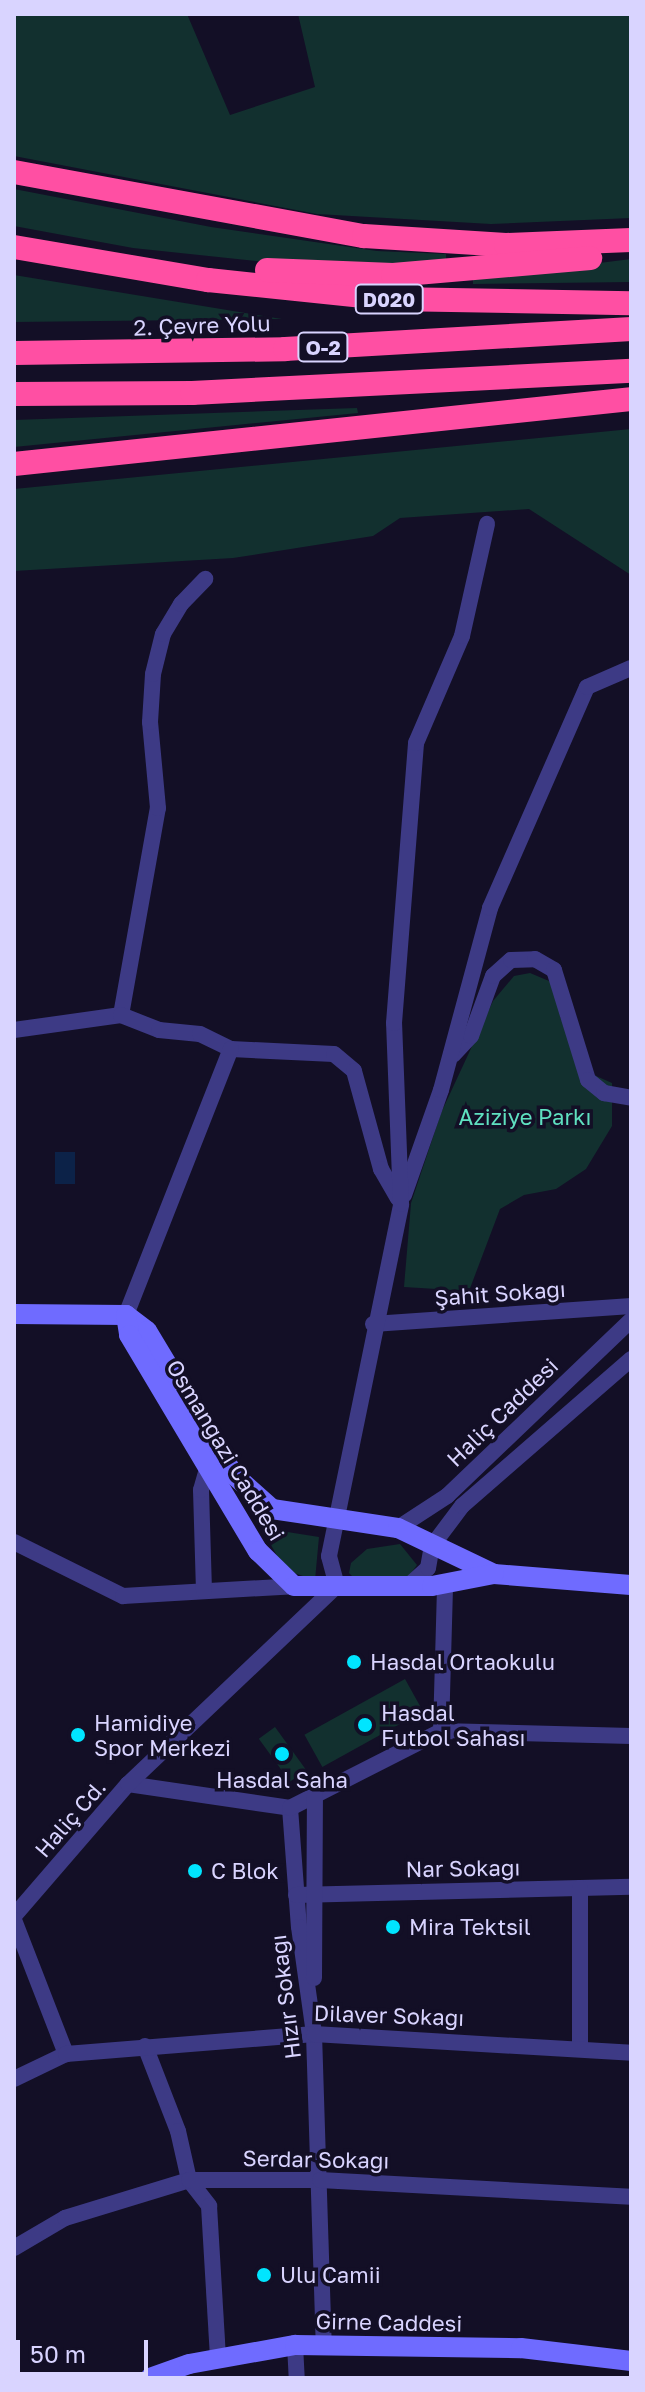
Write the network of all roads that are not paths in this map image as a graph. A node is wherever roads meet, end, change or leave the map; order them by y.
1 (14, 172) edge
2 (631, 240) edge
3 (14, 247) edge
4 (631, 253) edge
5 (149, 272) junction
6 (631, 303) edge
7 (631, 329) edge
8 (14, 353) edge
9 (631, 371) edge
10 (14, 394) edge
11 (631, 399) edge
12 (14, 464) edge
13 (487, 524) dead end
14 (205, 579) dead end
15 (631, 668) edge
16 (121, 1015) junction
17 (14, 1030) edge
18 (231, 1049) junction
19 (449, 1059) junction
20 (631, 1098) edge
21 (401, 1204) junction
22 (631, 1306) edge
23 (14, 1314) edge
24 (126, 1315) junction
25 (631, 1320) edge
26 (373, 1324) junction
27 (631, 1359) edge
28 (208, 1465) junction
29 (340, 1523) junction
30 (398, 1528) junction
31 (14, 1542) edge
32 (432, 1546) junction
33 (494, 1574) junction
34 (445, 1584) junction
35 (631, 1585) edge
36 (294, 1586) junction
37 (337, 1586) junction
38 (407, 1587) junction
39 (204, 1591) junction
40 (441, 1731) junction
41 (631, 1736) edge
42 (128, 1784) junction
43 (315, 1795) junction
44 (290, 1808) junction
45 (631, 1887) edge
46 (580, 1888) junction
47 (314, 1894) junction
48 (296, 1895) junction
49 (14, 1918) edge
50 (314, 2034) junction
51 (145, 2046) junction
52 (580, 2049) junction
53 (631, 2053) edge
54 (66, 2054) junction
55 (14, 2079) edge
56 (189, 2180) junction
57 (320, 2180) junction
58 (631, 2197) edge
59 (14, 2248) edge
60 (295, 2345) junction
61 (324, 2345) junction
62 (218, 2357) junction
63 (631, 2361) edge
64 (150, 2378) edge
65 (297, 2378) edge

1 - 2 highway
3 - 5 highway, D020
4 - 5 highway
5 - 6 highway, D020
7 - 8 highway, 2. Çevre Yolu / O-2
9 - 10 highway, O-2
11 - 12 highway
13 - 21 street
14 - 16 street
15 - 19 street
16 - 17 street
16 - 18 street
18 - 21 street
18 - 24 street
19 - 20 street
19 - 21 street
21 - 26 street
22 - 26 street, Şahit Sokağı
23 - 24 street
24 - 28 street, Osmangazi Caddesi
24 - 29 street
25 - 30 street, Haliç Caddesi
26 - 29 street
27 - 32 street, Haliç Caddesi
28 - 36 street, Osmangazi Caddesi
28 - 39 street
29 - 30 street
29 - 37 street
30 - 32 street
31 - 39 street
32 - 33 street
32 - 38 street, Haliç Caddesi
33 - 34 street
33 - 35 street
34 - 38 street
34 - 40 street
36 - 37 street
36 - 39 street
37 - 38 street
37 - 42 street, Haliç Cd.
40 - 41 street
40 - 43 street
42 - 44 street
42 - 49 street, Haliç Cd.
43 - 44 street
43 - 47 street
44 - 48 street, Hızır Sokağı
45 - 46 street, Nar Sokağı
46 - 47 street, Nar Sokağı
46 - 52 street
47 - 48 street, Nar Sokağı
47 - 50 street
48 - 50 street, Hızır Sokağı
49 - 54 street
50 - 51 street, Dilaver Sokağı
50 - 52 street, Dilaver Sokağı
50 - 57 street, Hızır Sokağı
51 - 54 street, Dilaver Sokağı
51 - 56 street
52 - 53 street, Dilaver Sokağı
54 - 55 street, Dilaver Sokağı
56 - 57 street, Serdar Sokağı
56 - 59 street, Serdar Sokağı
56 - 62 street
57 - 58 street, Serdar Sokağı
57 - 61 street, Hızır Sokağı
60 - 61 street, Girne Caddesi
60 - 62 street, Girne Caddesi
60 - 65 street
61 - 63 street, Girne Caddesi
62 - 64 street, Girne Caddesi

